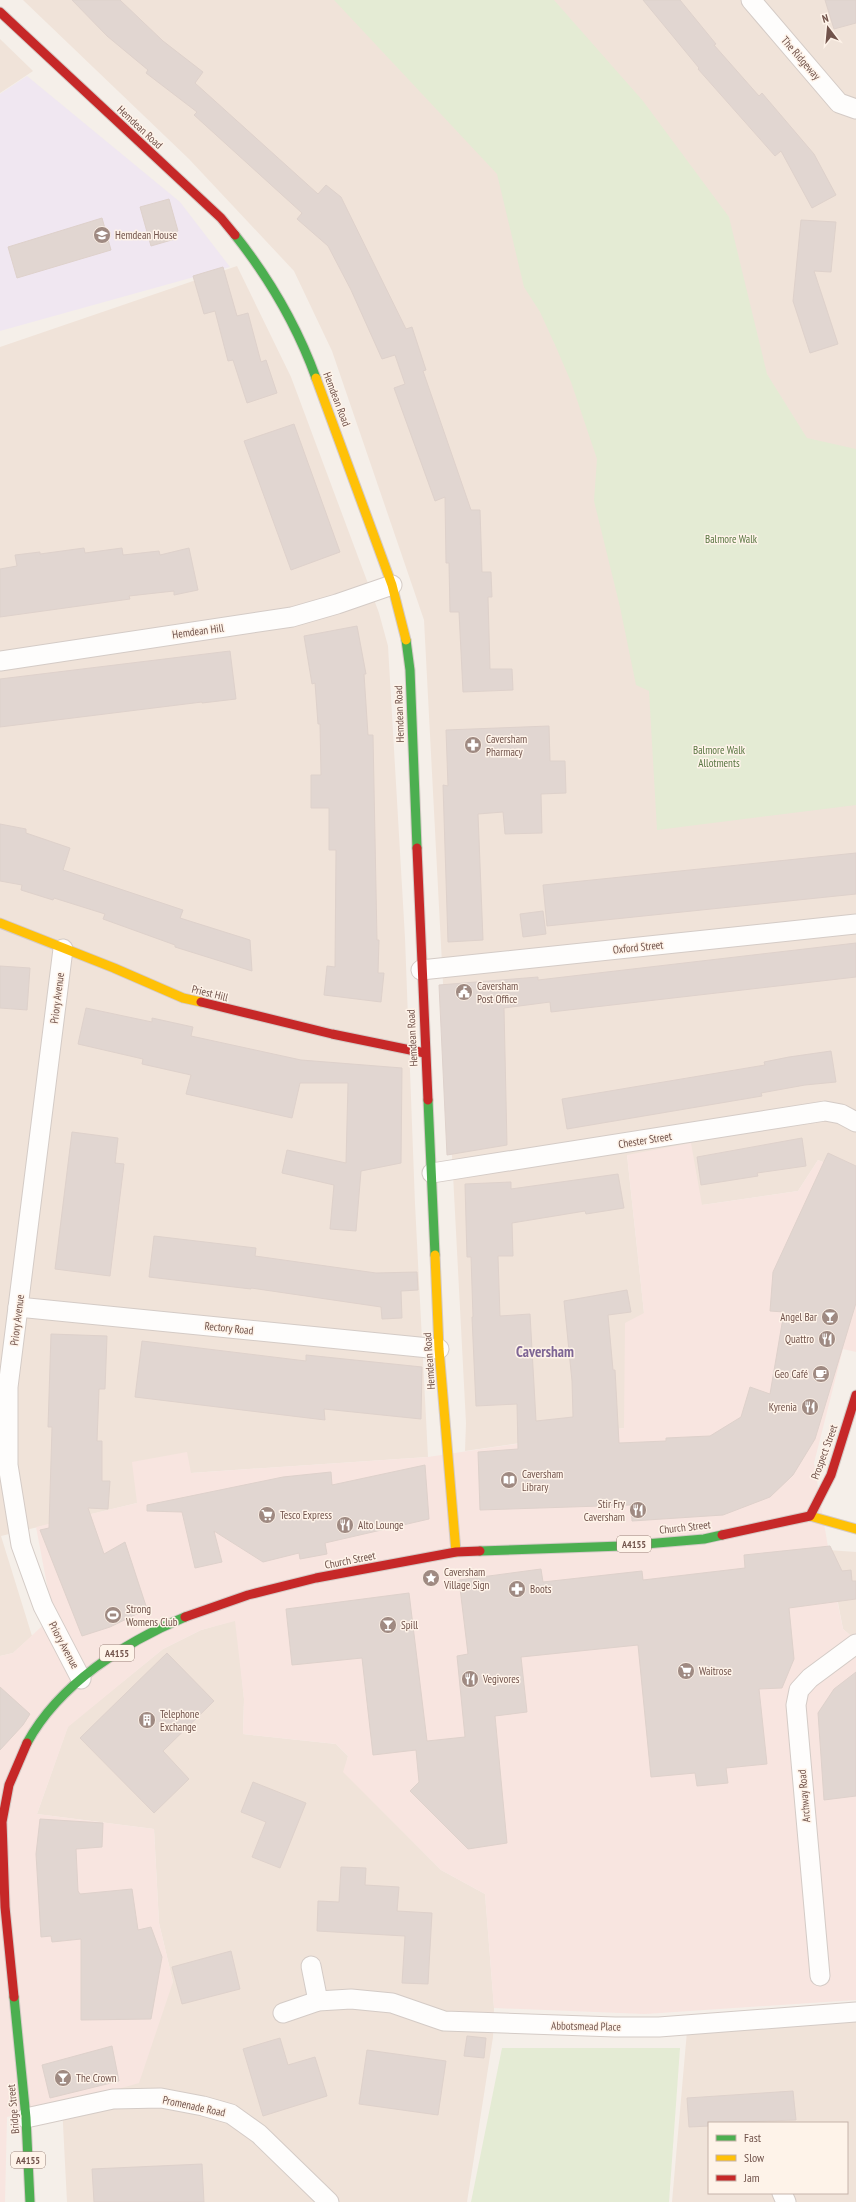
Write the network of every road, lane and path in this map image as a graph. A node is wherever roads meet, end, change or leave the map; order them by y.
1 (751, 0) edge
2 (0, 12) edge
3 (856, 109) edge
4 (392, 585) junction
5 (0, 661) edge
6 (0, 923) edge
7 (856, 924) edge
8 (63, 949) junction
9 (421, 970) junction
10 (425, 1053) junction
11 (856, 1122) edge
12 (432, 1173) junction
13 (18, 1307) junction
14 (439, 1349) junction
15 (856, 1395) edge
16 (810, 1516) junction
17 (856, 1529) edge
18 (456, 1552) junction
19 (856, 1644) edge
20 (81, 1679) junction
21 (1, 1822) edge
22 (3, 1904) edge
23 (311, 1966) dead end
24 (820, 1976) dead end
25 (318, 2001) junction
26 (856, 2012) edge
27 (283, 2013) dead end
28 (26, 2118) junction
29 (30, 2202) edge
30 (329, 2202) edge

1 - 3 street, The Ridgeway
2 - 4 street, Hemdean Road
4 - 5 street, Hemdean Hill
4 - 9 street, Hemdean Road
6 - 8 street, Priest Hill
7 - 9 street, Oxford Street
8 - 10 street, Priest Hill
8 - 13 street, Priory Avenue
9 - 10 street, Hemdean Road
10 - 12 street, Hemdean Road
11 - 12 street, Chester Street
12 - 14 street, Hemdean Road
13 - 14 street, Rectory Road
13 - 20 street, Priory Avenue
14 - 18 street, Hemdean Road
15 - 16 street, Prospect Street
16 - 17 street
16 - 18 street, Church Street / A4155
18 - 20 street, Church Street / A4155
19 - 24 street, Archway Road
20 - 21 street, Church Street / A4155
21 - 22 street, Bridge Street / A4155
22 - 28 street, Bridge Street / A4155
23 - 25 street
25 - 26 street, Abbotsmead Place
25 - 27 street, Abbotsmead Place
28 - 29 street, Bridge Street / A4155
28 - 30 street, Promenade Road

